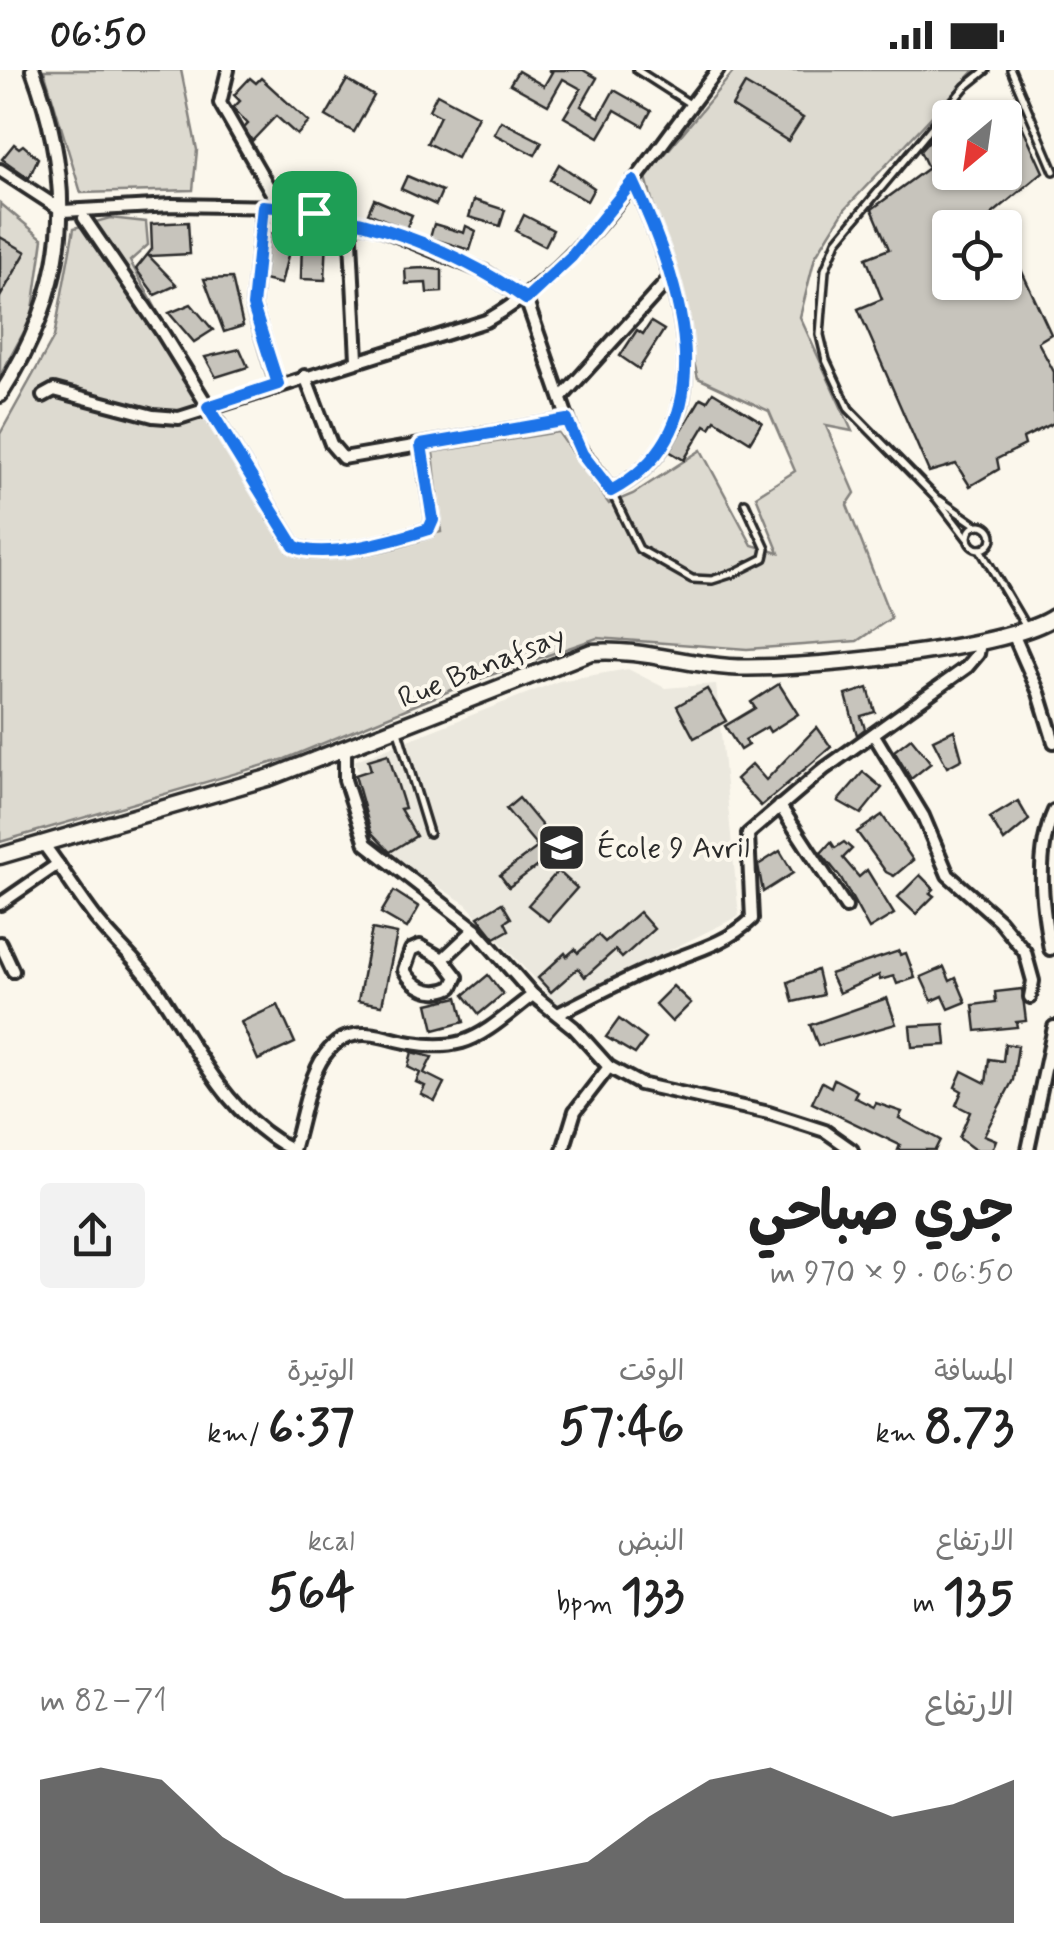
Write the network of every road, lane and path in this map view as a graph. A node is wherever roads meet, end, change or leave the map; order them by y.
1 (33, 70) edge
2 (228, 70) edge
3 (637, 70) edge
4 (718, 70) edge
5 (986, 70) edge
6 (1011, 70) edge
7 (690, 104) junction
8 (0, 170) edge
9 (1054, 170) edge
10 (633, 181) junction
11 (263, 206) junction
12 (280, 207) junction
13 (63, 211) junction
14 (84, 218) dead end
15 (350, 220) junction
16 (670, 278) junction
17 (526, 299) junction
18 (357, 359) junction
19 (306, 376) junction
20 (278, 384) junction
21 (0, 395) edge
22 (43, 396) dead end
23 (561, 398) junction
24 (208, 407) junction
25 (567, 420) junction
26 (421, 445) junction
27 (611, 491) junction
28 (937, 499) junction
29 (745, 503) dead end
30 (976, 525) junction
31 (968, 538) junction
32 (980, 549) junction
33 (1054, 617) edge
34 (1021, 634) junction
35 (980, 642) junction
36 (397, 729) junction
37 (874, 735) junction
38 (1054, 742) edge
39 (345, 749) junction
40 (780, 806) junction
41 (1054, 811) edge
42 (429, 833) dead end
43 (44, 845) junction
44 (0, 856) edge
45 (58, 864) junction
46 (0, 904) edge
47 (846, 907) dead end
48 (475, 928) junction
49 (0, 943) edge
50 (1050, 949) dead end
51 (444, 959) junction
52 (12, 971) dead end
53 (412, 982) junction
54 (400, 988) dead end
55 (534, 995) junction
56 (1030, 997) dead end
57 (558, 1014) junction
58 (1054, 1027) edge
59 (609, 1067) junction
60 (563, 1150) edge
61 (852, 1150) edge
62 (1028, 1150) edge

1 - 13 street
2 - 12 street
3 - 7 lane
4 - 7 street
5 - 28 lane
6 - 9 lane
7 - 10 street
8 - 13 street
10 - 16 street
10 - 17 street
11 - 12 street
11 - 13 street
11 - 20 street
12 - 15 street
13 - 21 street
14 - 24 street
15 - 17 street
15 - 18 street
16 - 23 street
16 - 27 street
17 - 18 street
17 - 23 street
18 - 19 street
19 - 20 street
19 - 26 street
20 - 24 street
22 - 24 street
23 - 25 street
24 - 26 street
25 - 26 street
25 - 27 street
27 - 29 lane
28 - 30 lane
28 - 31 lane
30 - 31 lane
30 - 32 lane
31 - 32 lane
32 - 34 lane
33 - 34 main road, Rue Banafsay
34 - 35 main road, Rue Banafsay
34 - 38 street
35 - 36 main road, Rue Banafsay
35 - 37 street
36 - 39 main road, Rue Banafsay
36 - 42 lane
37 - 40 street
37 - 56 street
39 - 43 main road, Rue Banafsay
39 - 48 street
40 - 47 street
40 - 57 street
41 - 50 street
43 - 44 main road, Rue Banafsay
43 - 45 street
45 - 46 street
45 - 55 street
48 - 51 street
48 - 55 street
49 - 52 street
51 - 53 street
51 - 53 street
53 - 54 street
55 - 57 street
57 - 59 street
58 - 62 street
59 - 60 street
59 - 61 street

